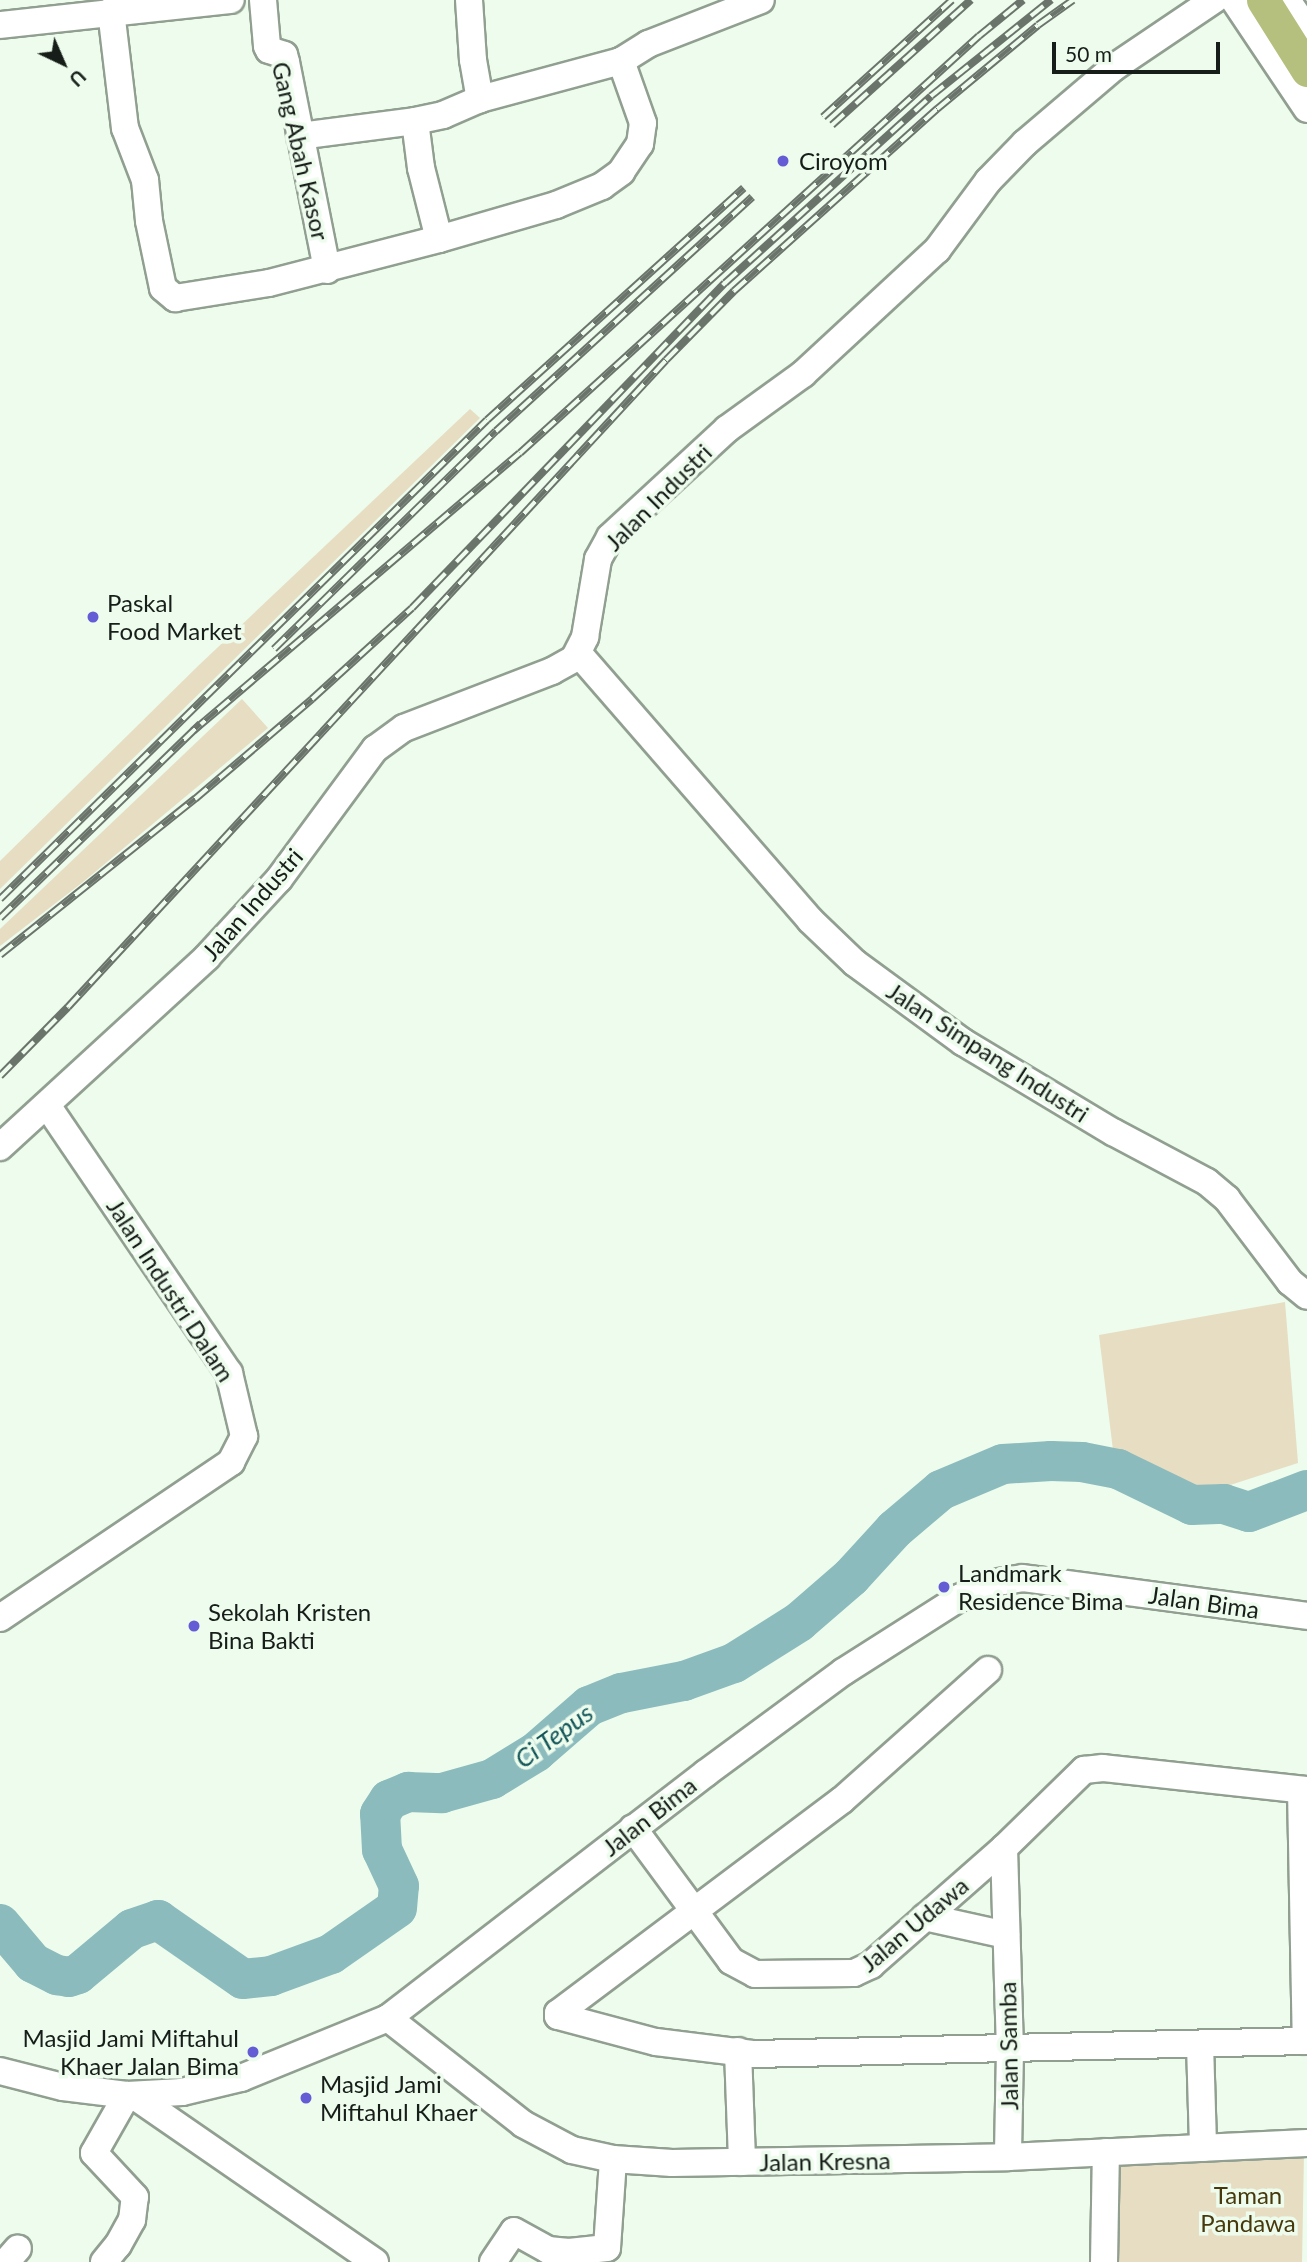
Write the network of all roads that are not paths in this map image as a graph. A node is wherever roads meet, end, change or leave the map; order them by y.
1 (231, 0) edge
2 (263, 0) edge
3 (469, 0) edge
4 (761, 0) edge
5 (1214, 0) edge
6 (1234, 0) edge
7 (1263, 0) edge
8 (1287, 0) edge
9 (111, 11) junction
10 (0, 25) edge
11 (1307, 30) edge
12 (621, 61) junction
13 (1307, 70) edge
14 (480, 99) junction
15 (1307, 109) edge
16 (415, 121) junction
17 (300, 136) junction
18 (439, 239) junction
19 (327, 270) junction
20 (579, 654) junction
21 (47, 1105) junction
22 (0, 1147) edge
23 (1307, 1296) edge
24 (1307, 1616) edge
25 (0, 1618) edge
26 (988, 1670) dead end
27 (1304, 1790) edge
28 (633, 1828) junction
29 (1004, 1848) junction
30 (694, 1912) junction
31 (925, 1917) junction
32 (1006, 1935) junction
33 (388, 2018) junction
34 (1307, 2040) edge
35 (1200, 2045) junction
36 (1010, 2049) junction
37 (738, 2052) junction
38 (0, 2071) edge
39 (130, 2095) junction
40 (1307, 2143) edge
41 (1203, 2148) junction
42 (1106, 2152) junction
43 (1009, 2157) junction
44 (613, 2159) junction
45 (742, 2162) junction
46 (575, 2257) edge
47 (372, 2261) edge
48 (104, 2262) edge
49 (493, 2262) edge
50 (1104, 2262) edge

1 - 9 street
2 - 17 street, Gang Abah Kasor
3 - 14 street
4 - 12 street
5 - 20 street, Jalan Industri
6 - 15 street
7 - 13 main road
8 - 11 street
9 - 10 street
9 - 19 street
12 - 14 street
12 - 18 street
14 - 16 street
16 - 17 street
16 - 18 street
17 - 19 street, Gang Abah Kasor
18 - 19 street
20 - 21 street, Jalan Industri
20 - 23 street, Jalan Simpang Industri
21 - 22 street, Jalan Industri
21 - 25 street, Jalan Industri Dalam
24 - 28 street, Jalan Bima
26 - 30 street
27 - 29 street, Jalan Udawa
27 - 34 street
28 - 30 street, Jalan Udawa
28 - 33 street, Jalan Bima
29 - 31 street, Jalan Udawa
29 - 32 street, Jalan Samba
30 - 31 street, Jalan Udawa
30 - 37 street
31 - 32 street
32 - 36 street, Jalan Samba
33 - 39 street, Jalan Bima
33 - 44 street, Jalan Kresna
34 - 35 street
35 - 36 street
35 - 41 street
36 - 37 street
36 - 43 street, Jalan Samba
37 - 45 street
38 - 39 street, Jalan Bima
39 - 47 street
39 - 48 street
40 - 41 street, Jalan Kresna
41 - 42 street, Jalan Kresna
42 - 43 street, Jalan Kresna
42 - 50 street
43 - 45 street, Jalan Kresna
44 - 45 street, Jalan Kresna
44 - 46 street
46 - 49 street

